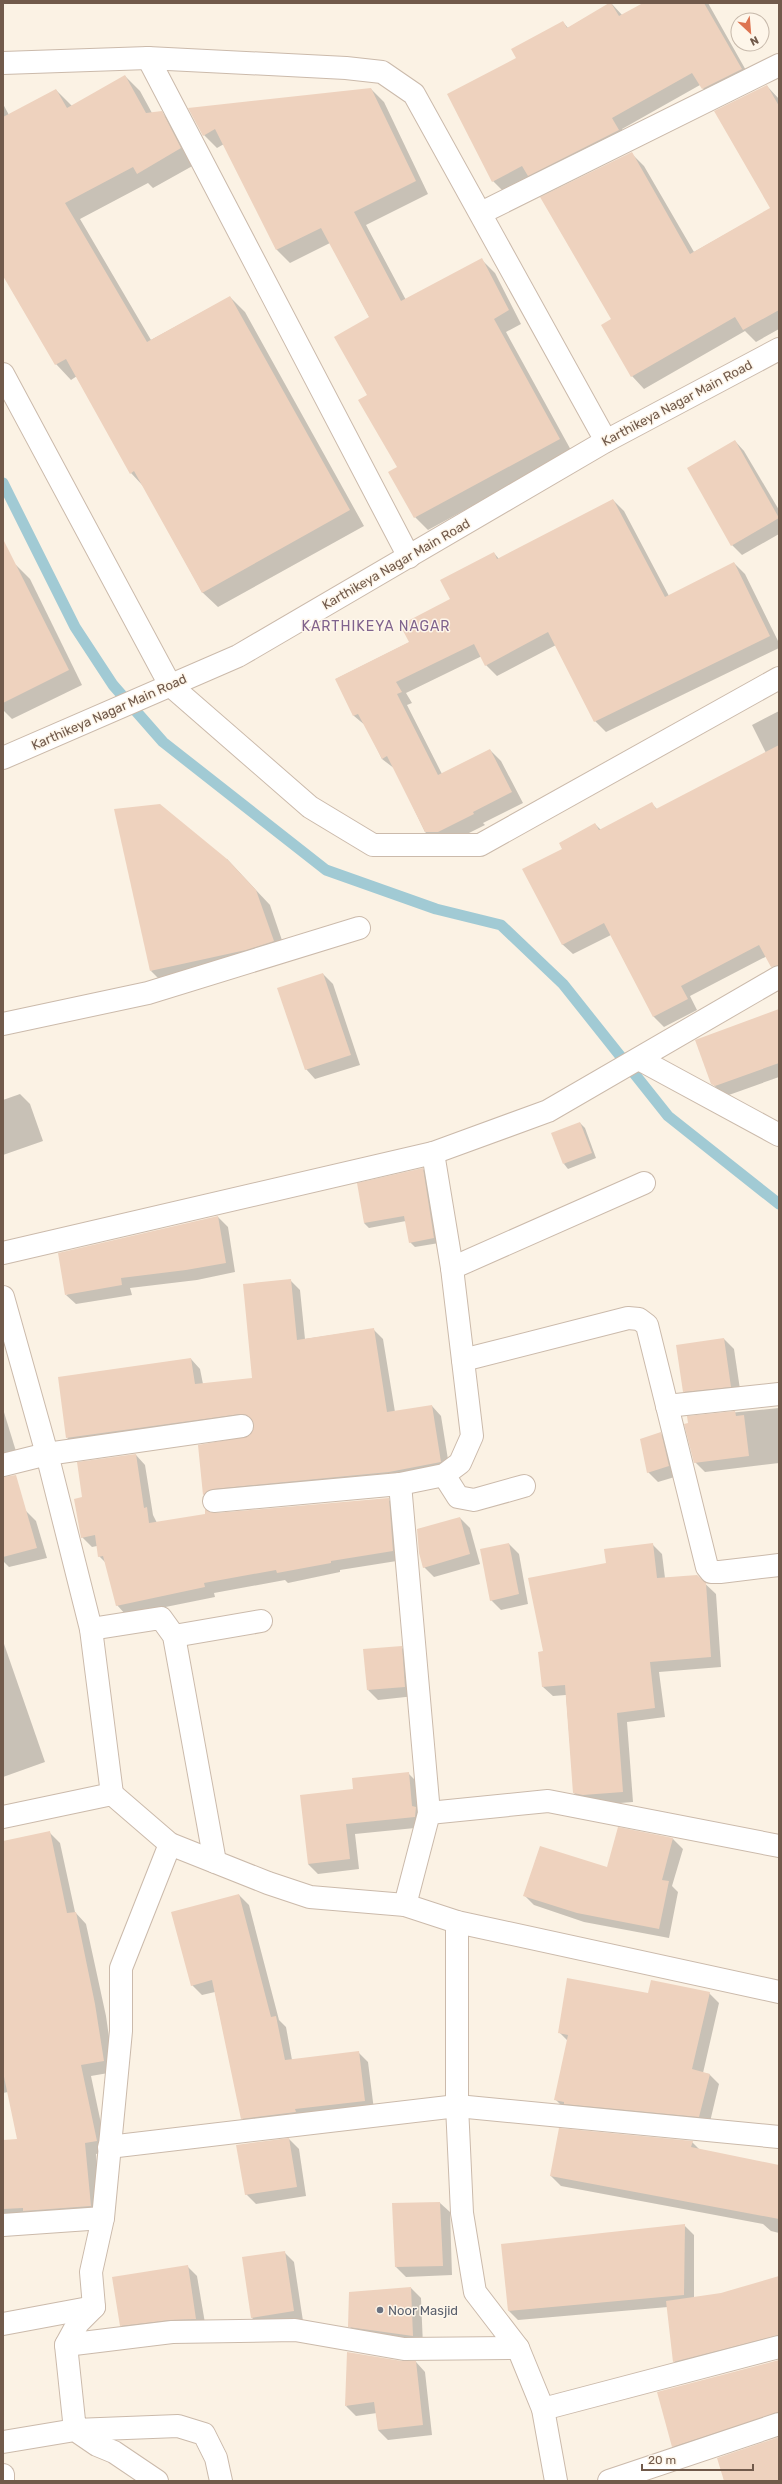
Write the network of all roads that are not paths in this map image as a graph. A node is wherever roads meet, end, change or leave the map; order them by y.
1 (148, 58) junction
2 (3, 63) edge
3 (779, 65) edge
4 (481, 213) junction
5 (779, 349) edge
6 (3, 374) edge
7 (606, 441) junction
8 (409, 557) junction
9 (779, 678) edge
10 (170, 685) junction
11 (3, 758) edge
12 (359, 928) dead end
13 (779, 977) edge
14 (3, 1024) edge
15 (639, 1059) junction
16 (779, 1135) edge
17 (433, 1153) junction
18 (644, 1183) dead end
19 (3, 1253) edge
20 (452, 1268) junction
21 (3, 1297) edge
22 (463, 1360) junction
23 (779, 1394) edge
24 (667, 1406) junction
25 (242, 1426) dead end
26 (47, 1454) junction
27 (3, 1465) edge
28 (444, 1475) junction
29 (400, 1484) junction
30 (524, 1486) dead end
31 (214, 1501) dead end
32 (779, 1565) edge
33 (261, 1621) dead end
34 (91, 1629) junction
35 (174, 1636) junction
36 (112, 1794) junction
37 (429, 1813) junction
38 (3, 1817) edge
39 (170, 1844) junction
40 (779, 1846) edge
41 (215, 1862) junction
42 (405, 1905) junction
43 (457, 1922) junction
44 (779, 1992) edge
45 (457, 2106) junction
46 (779, 2137) edge
47 (110, 2147) junction
48 (103, 2218) junction
49 (3, 2225) edge
50 (94, 2307) junction
51 (3, 2324) edge
52 (66, 2345) junction
53 (779, 2347) edge
54 (518, 2348) junction
55 (543, 2409) junction
56 (779, 2424) edge
57 (75, 2430) junction
58 (3, 2442) edge
59 (3, 2475) edge
60 (4, 2481) edge
61 (158, 2481) edge
62 (221, 2481) edge
63 (556, 2481) edge
64 (609, 2481) edge

1 - 2 street
1 - 4 street
1 - 8 street
3 - 4 street
4 - 7 street
5 - 7 street, Karthikeya Nagar Main Road
6 - 10 street
7 - 8 street, Karthikeya Nagar Main Road
8 - 10 street, Karthikeya Nagar Main Road
9 - 10 street
10 - 11 street, Karthikeya Nagar Main Road
12 - 14 street
13 - 15 street
15 - 16 street
15 - 17 street
17 - 19 street
17 - 20 street
18 - 20 street
20 - 22 street
21 - 26 street
22 - 24 street
22 - 28 street
23 - 24 street
24 - 32 street
25 - 26 street
26 - 27 street
26 - 34 street
28 - 29 street
28 - 30 street
29 - 31 street
29 - 37 street
33 - 35 street
34 - 35 street
34 - 36 street
35 - 41 street
36 - 38 street
36 - 39 street
37 - 40 street
37 - 42 street
39 - 41 street
39 - 47 street
41 - 42 street
42 - 43 street
43 - 44 street
43 - 45 street
45 - 46 street
45 - 47 street
45 - 54 street
47 - 48 street
48 - 49 street
48 - 50 street
50 - 51 street
50 - 52 street
52 - 54 street
52 - 57 street
53 - 55 street
54 - 55 street
55 - 63 street
56 - 64 street
57 - 58 street
57 - 61 street
57 - 62 street
59 - 60 street

